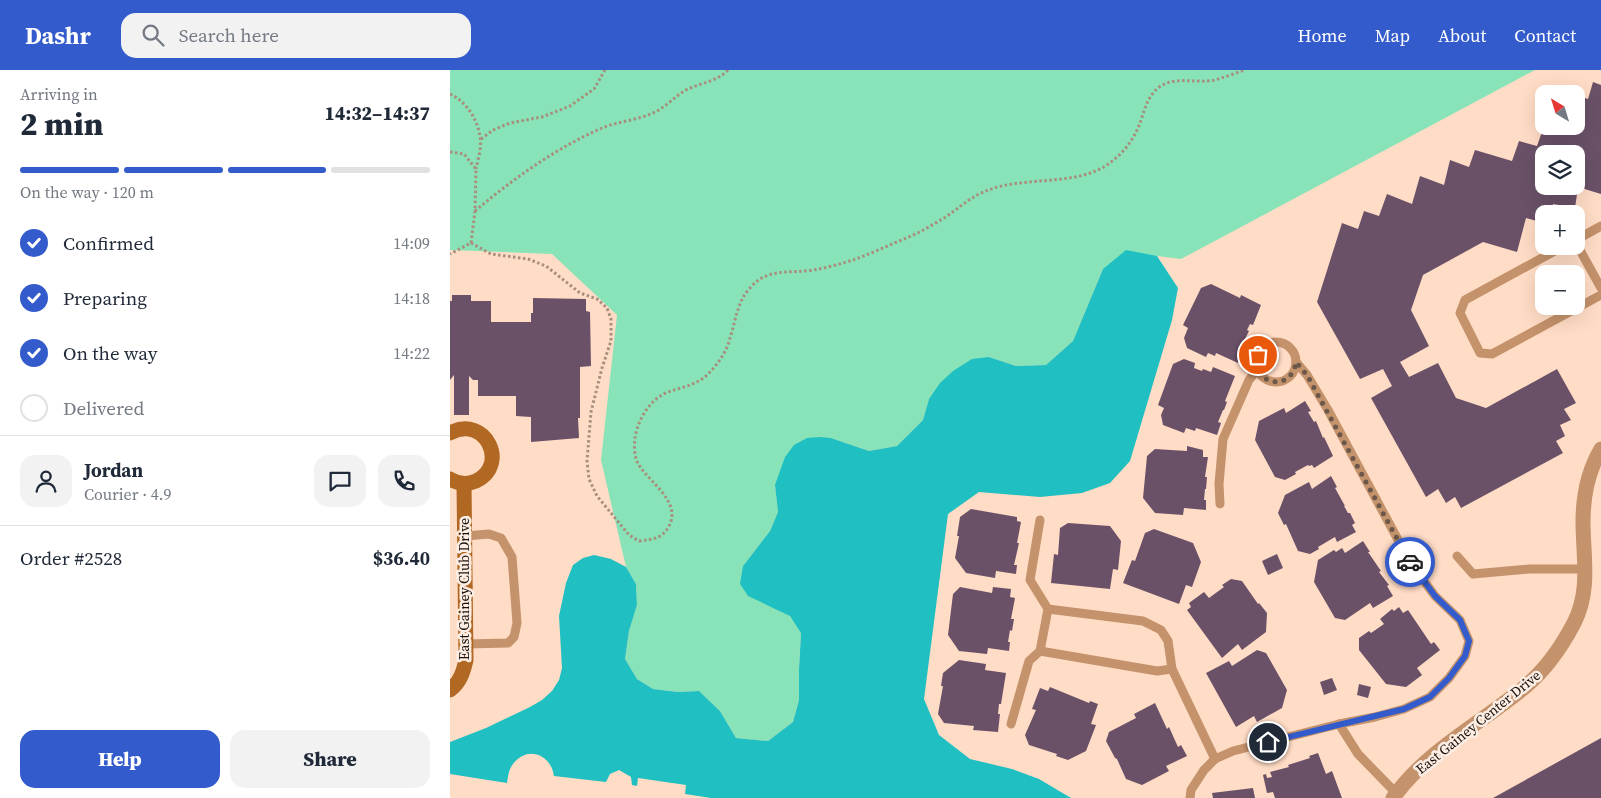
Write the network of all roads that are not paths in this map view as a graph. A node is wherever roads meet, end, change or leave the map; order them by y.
1 (1601, 226) edge
2 (1585, 235) edge
3 (1548, 255) edge
4 (1583, 255) edge
5 (1601, 288) edge
6 (1601, 295) edge
7 (1296, 362) junction
8 (1258, 369) junction
9 (450, 433) edge
10 (1601, 450) edge
11 (457, 481) edge
12 (1220, 504) dead end
13 (1040, 520) dead end
14 (465, 536) junction
15 (1457, 556) dead end
16 (1586, 569) junction
17 (1048, 610) junction
18 (466, 644) junction
19 (1040, 651) junction
20 (1172, 669) junction
21 (450, 690) edge
22 (1011, 724) dead end
23 (1338, 724) junction
24 (1215, 759) junction
25 (1395, 796) edge
26 (1190, 798) edge

1 - 2 lane
3 - 6 lane
4 - 5 lane
7 - 8 lane
7 - 8 lane
7 - 23 lane
8 - 12 lane
9 - 11 street, East Gainey Club Drive
10 - 16 street, East Gainey Center Drive
11 - 14 street, East Gainey Club Drive
13 - 17 lane
14 - 18 street, East Gainey Club Drive
14 - 18 lane
15 - 16 lane
16 - 25 street, East Gainey Center Drive
17 - 19 lane
17 - 20 lane
18 - 21 street, East Gainey Club Drive
19 - 20 lane
19 - 22 lane
20 - 24 lane
23 - 24 lane
23 - 25 lane
24 - 26 lane

